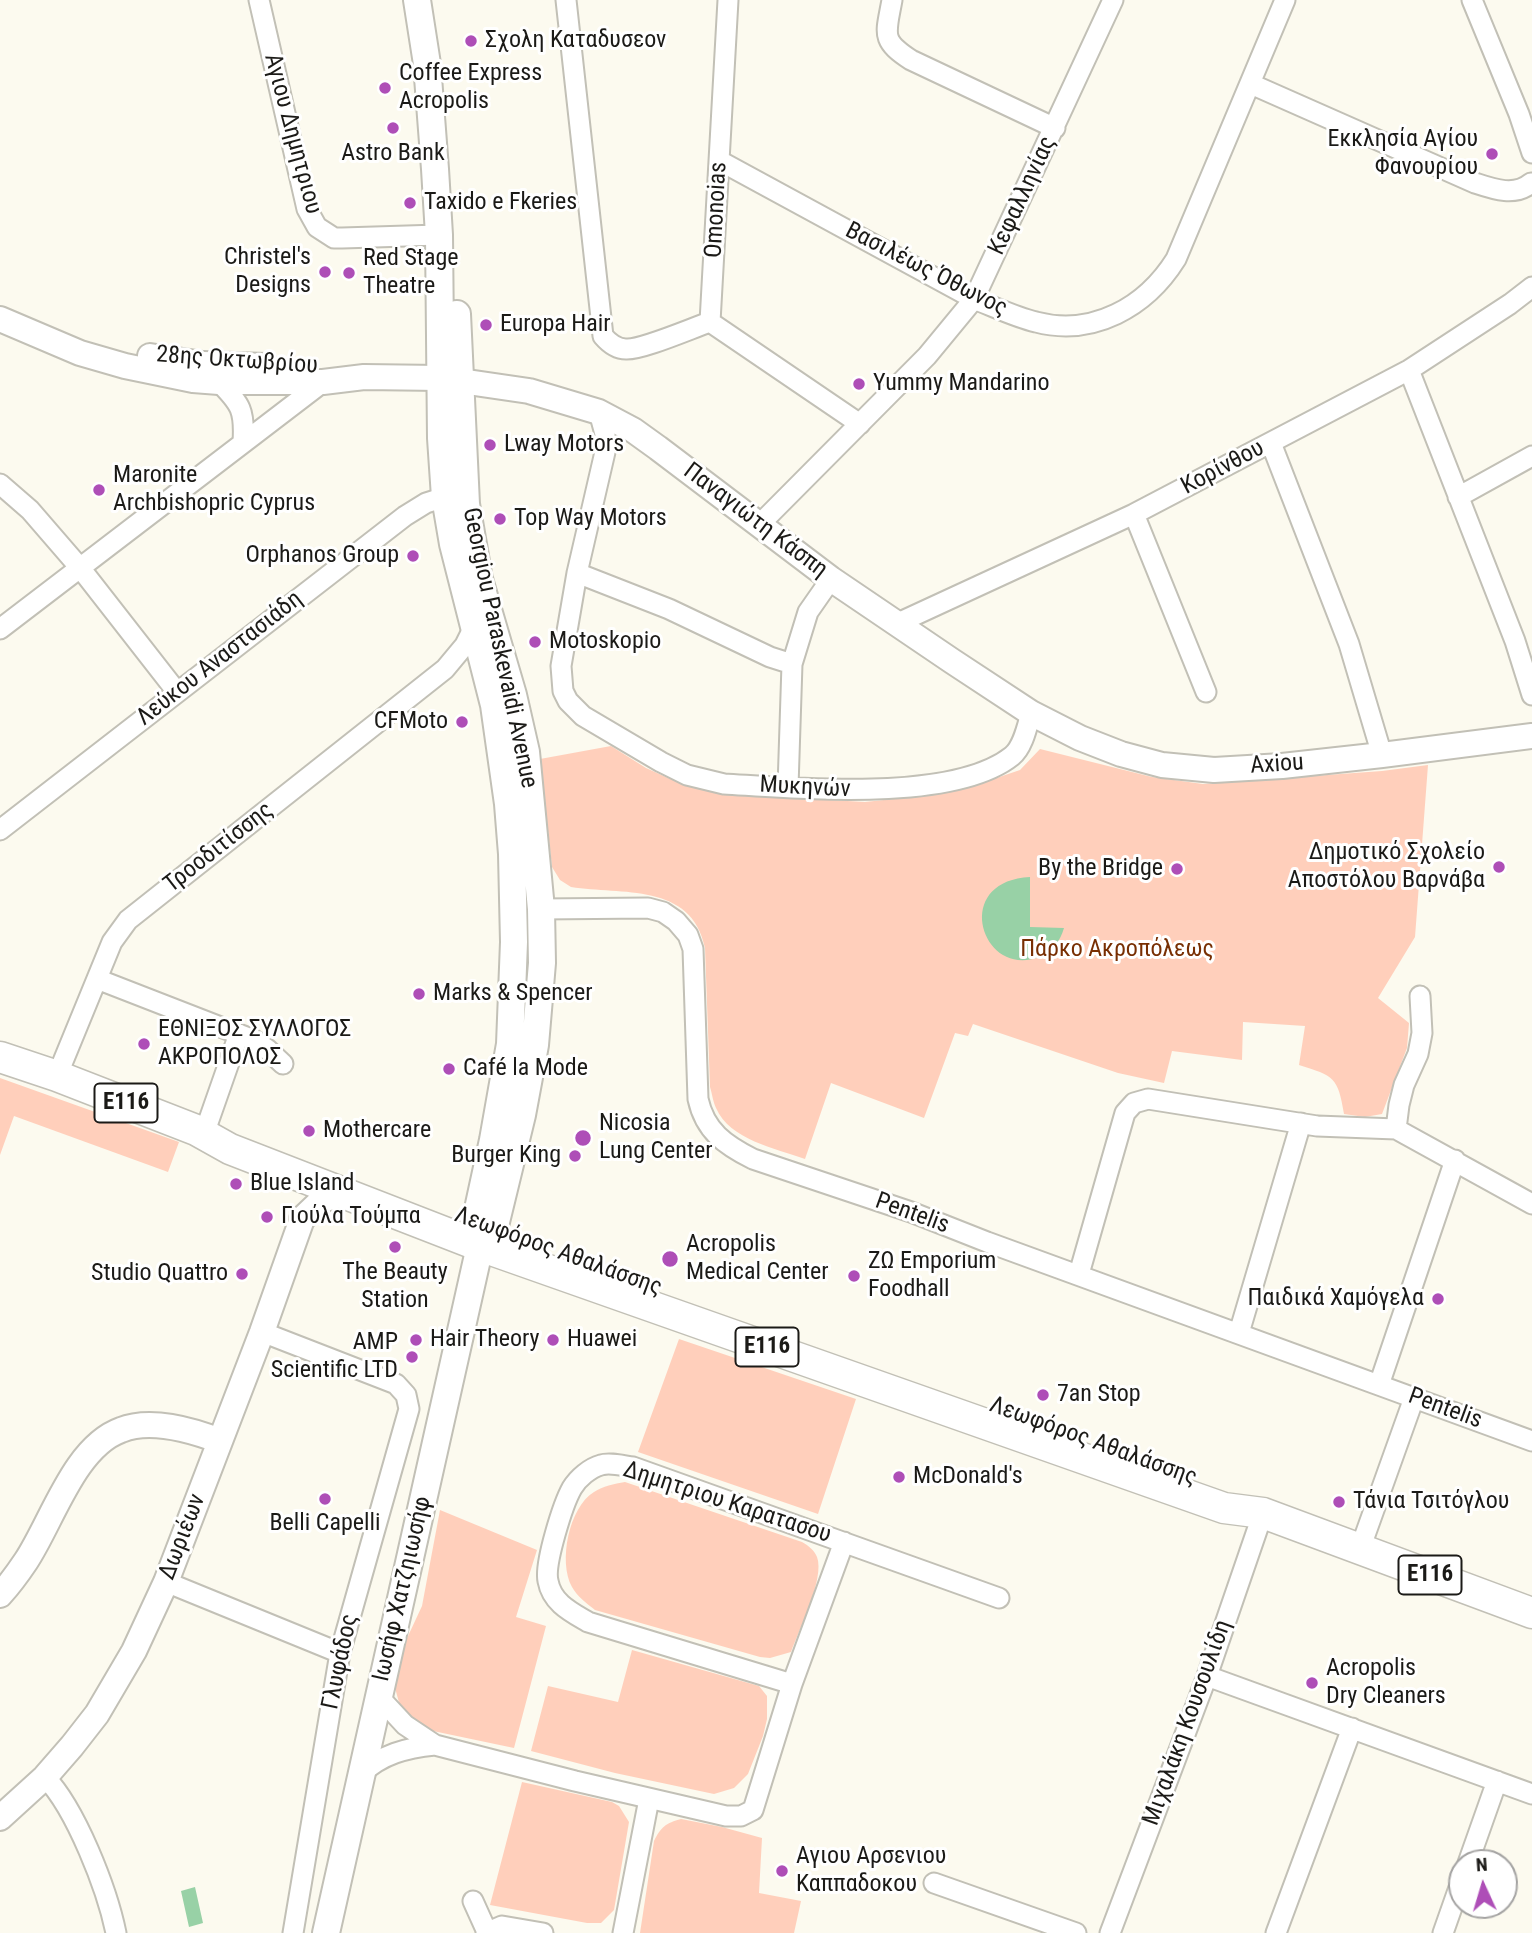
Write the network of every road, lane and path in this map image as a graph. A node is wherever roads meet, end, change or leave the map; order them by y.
1 (259, 0) edge
2 (417, 0) edge
3 (432, 0) edge
4 (566, 0) edge
5 (728, 0) edge
6 (892, 0) edge
7 (1113, 0) edge
8 (1285, 0) edge
9 (1472, 0) edge
10 (1251, 83) junction
11 (1055, 128) junction
12 (1532, 153) edge
13 (720, 161) junction
14 (1532, 183) edge
15 (439, 235) junction
16 (1532, 287) edge
17 (974, 299) junction
18 (0, 319) edge
19 (710, 322) junction
20 (27, 328) junction
21 (1409, 370) junction
22 (364, 377) junction
23 (449, 379) junction
24 (219, 382) junction
25 (323, 382) junction
26 (598, 412) junction
27 (860, 424) junction
28 (243, 442) junction
29 (1271, 443) junction
30 (1532, 456) edge
31 (0, 484) edge
32 (1458, 496) junction
33 (445, 497) junction
34 (1134, 514) junction
35 (760, 525) junction
36 (81, 569) junction
37 (577, 573) junction
38 (831, 579) junction
39 (898, 623) junction
40 (0, 629) edge
41 (473, 629) junction
42 (1523, 636) edge
43 (792, 664) junction
44 (445, 669) junction
45 (487, 676) junction
46 (177, 692) junction
47 (1206, 692) dead end
48 (1532, 695) edge
49 (1031, 713) junction
50 (1532, 736) edge
51 (1382, 755) junction
52 (788, 787) junction
53 (0, 830) edge
54 (541, 909) junction
55 (97, 979) junction
56 (1420, 996) dead end
57 (239, 1034) junction
58 (0, 1057) edge
59 (283, 1065) dead end
60 (57, 1076) junction
61 (1301, 1123) junction
62 (1396, 1129) junction
63 (204, 1134) junction
64 (1455, 1160) junction
65 (279, 1168) junction
66 (347, 1193) junction
67 (1530, 1199) edge
68 (302, 1219) junction
69 (483, 1233) junction
70 (1079, 1274) junction
71 (262, 1332) junction
72 (1239, 1333) junction
73 (1379, 1385) junction
74 (1413, 1398) junction
75 (220, 1441) junction
76 (1532, 1441) edge
77 (1264, 1513) junction
78 (844, 1542) junction
79 (1360, 1549) junction
80 (166, 1582) junction
81 (0, 1595) edge
82 (999, 1598) dead end
83 (1532, 1613) edge
84 (340, 1653) junction
85 (1207, 1676) junction
86 (792, 1684) junction
87 (379, 1697) junction
88 (1352, 1728) junction
89 (435, 1745) junction
90 (361, 1774) junction
91 (45, 1777) junction
92 (1497, 1781) junction
93 (1532, 1794) edge
94 (649, 1799) junction
95 (0, 1818) edge
96 (1473, 1849) edge
97 (934, 1883) dead end
98 (473, 1900) dead end
99 (116, 1933) edge
100 (293, 1933) edge
101 (326, 1933) edge
102 (486, 1933) edge
103 (542, 1933) edge
104 (624, 1933) edge
105 (1076, 1933) edge
106 (1110, 1933) edge
107 (1276, 1933) edge

1 - 15 street, Αγιου Δημητριου
2 - 15 main road
3 - 23 main road
4 - 19 street
5 - 13 street, Omonoias
6 - 11 street
7 - 11 street, Κεφαλληνίας
8 - 10 street, Βασιλέως Όθωνος
9 - 12 street
10 - 14 street
10 - 17 street, Βασιλέως Όθωνος
11 - 17 street, Κεφαλληνίας
13 - 17 street, Βασιλέως Όθωνος
13 - 19 street, Omonoias
15 - 23 main road
16 - 21 street, Κορίνθου
17 - 27 street, Κεφαλληνίας
18 - 20 street, 28ης Οκτωβρίου
19 - 27 street
20 - 22 street, 28ης Οκτωβρίου
20 - 24 street, 28ης Οκτωβρίου
21 - 29 street, Κορίνθου
21 - 32 street
22 - 23 street, 28ης Οκτωβρίου
22 - 25 street, 28ης Οκτωβρίου
23 - 26 street, Παναγιώτη Κάσπη
23 - 33 main road, Georgiou Paraskevaidi Avenue
23 - 54 main road, Georgiou Paraskevaidi Avenue
24 - 25 street, 28ης Οκτωβρίου
24 - 28 street
25 - 28 street
26 - 35 street, Παναγιώτη Κάσπη
26 - 37 street
27 - 35 street, Κεφαλληνίας
28 - 36 street
29 - 34 street, Κορίνθου
29 - 51 street
30 - 32 street
31 - 36 street
32 - 42 street
33 - 41 main road, Georgiou Paraskevaidi Avenue
33 - 46 street, Λεύκου Αναστασιάδη
34 - 39 street, Κορίνθου
34 - 47 street
35 - 38 street, Παναγιώτη Κάσπη
36 - 40 street
36 - 46 street
37 - 43 street
37 - 52 street, Μυκηνών
38 - 39 street, Παναγιώτη Κάσπη
38 - 43 street
39 - 49 street, Παναγιώτη Κάσπη
41 - 44 street, Τροοδιτίσσης
41 - 45 main road, Georgiou Paraskevaidi Avenue
42 - 48 street
43 - 52 street
44 - 45 street
44 - 55 street, Τροοδιτίσσης
45 - 69 main road, Georgiou Paraskevaidi Avenue
46 - 53 street, Λεύκου Αναστασιάδη
49 - 51 street, Axiou
49 - 52 street, Μυκηνών
50 - 51 street, Axiou
54 - 69 main road, Georgiou Paraskevaidi Avenue
54 - 70 street, Pentelis
55 - 57 street
55 - 60 street, Τροοδιτίσσης
56 - 62 street
57 - 59 street
57 - 63 street
58 - 60 main road, Λεωφόρος Αθαλάσσης / E116
60 - 63 main road, Λεωφόρος Αθαλάσσης / E116
61 - 62 street
61 - 70 street
61 - 72 street
62 - 64 street
63 - 65 main road, Λεωφόρος Αθαλάσσης / E116
63 - 69 main road, Λεωφόρος Αθαλάσσης / E116
64 - 67 street
64 - 73 street
65 - 66 main road, Λεωφόρος Αθαλάσσης / E116
65 - 68 street
66 - 68 street
66 - 69 main road, Λεωφόρος Αθαλάσσης / E116
68 - 71 street, Δωριέων
69 - 77 main road, Λεωφόρος Αθαλάσσης / E116
69 - 87 main road, Ιωσήφ Χατζηιωσήφ
70 - 72 street, Pentelis
71 - 75 street, Δωριέων
71 - 84 street, Γλυφάδος
72 - 73 street, Pentelis
73 - 74 street, Pentelis
74 - 76 street, Pentelis
74 - 79 street
75 - 80 street, Δωριέων
75 - 81 street
77 - 79 main road, Λεωφόρος Αθαλάσσης / E116
77 - 85 street, Μιχαλάκη Κουσουλίδη
78 - 82 street, Δημητριου Καρατασου
78 - 86 street
78 - 86 street, Δημητριου Καρατασου
79 - 83 main road, Λεωφόρος Αθαλάσσης / E116
80 - 84 street
80 - 91 street, Δωριέων
84 - 100 street, Γλυφάδος
85 - 88 street
85 - 106 street, Μιχαλάκη Κουσουλίδη
86 - 94 street
87 - 89 street
87 - 90 main road, Ιωσήφ Χατζηιωσήφ
88 - 92 street
88 - 107 street
89 - 90 street
89 - 94 street
90 - 101 main road, Ιωσήφ Χατζηιωσήφ
91 - 95 street, Δωριέων
91 - 99 street
92 - 93 street
92 - 96 street
94 - 104 street
97 - 105 street
98 - 102 street
102 - 103 street

